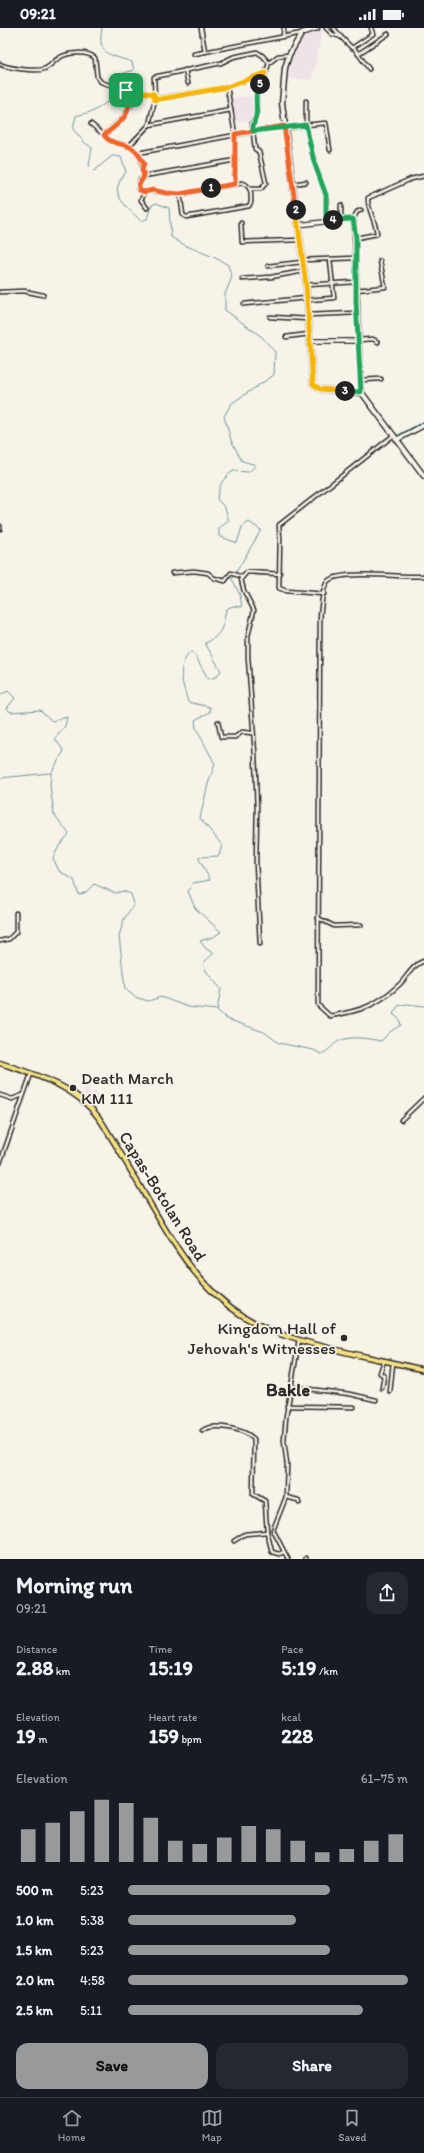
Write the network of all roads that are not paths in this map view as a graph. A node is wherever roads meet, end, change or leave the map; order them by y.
1 (200, 28) edge
2 (284, 28) edge
3 (317, 28) edge
4 (327, 28) edge
5 (334, 28) edge
6 (371, 28) edge
7 (302, 33) junction
8 (388, 34) dead end
9 (283, 36) junction
10 (341, 37) junction
11 (354, 48) junction
12 (204, 52) junction
13 (194, 54) dead end
14 (358, 54) junction
15 (289, 55) junction
16 (269, 63) junction
17 (0, 64) edge
18 (369, 69) dead end
19 (185, 70) junction
20 (265, 73) junction
21 (188, 83) dead end
22 (227, 87) junction
23 (126, 90) junction
24 (154, 94) junction
25 (155, 100) junction
26 (306, 101) dead end
27 (231, 110) junction
28 (91, 124) dead end
29 (149, 125) junction
30 (306, 125) junction
31 (284, 128) junction
32 (253, 131) junction
33 (235, 134) junction
34 (104, 135) junction
35 (129, 146) junction
36 (330, 150) dead end
37 (138, 153) junction
38 (236, 160) junction
39 (144, 176) junction
40 (424, 176) edge
41 (306, 182) dead end
42 (235, 184) junction
43 (292, 184) junction
44 (250, 189) junction
45 (145, 192) junction
46 (180, 194) junction
47 (341, 205) dead end
48 (148, 208) dead end
49 (361, 210) dead end
50 (353, 219) junction
51 (341, 220) junction
52 (326, 221) junction
53 (241, 223) dead end
54 (298, 225) junction
55 (356, 238) junction
56 (300, 240) junction
57 (356, 258) junction
58 (330, 259) junction
59 (302, 261) junction
60 (380, 261) dead end
61 (268, 266) dead end
62 (304, 271) junction
63 (242, 279) dead end
64 (356, 282) junction
65 (333, 284) junction
66 (306, 285) junction
67 (356, 290) junction
68 (0, 292) edge
69 (43, 295) dead end
70 (307, 299) junction
71 (244, 304) dead end
72 (356, 313) junction
73 (270, 317) dead end
74 (309, 317) junction
75 (310, 334) junction
76 (286, 337) dead end
77 (358, 340) junction
78 (310, 341) junction
79 (378, 342) dead end
80 (381, 379) dead end
81 (360, 380) junction
82 (361, 392) junction
83 (424, 425) edge
84 (394, 435) junction
85 (398, 439) junction
86 (424, 476) edge
87 (0, 526) edge
88 (0, 529) edge
89 (172, 573) dead end
90 (280, 574) junction
91 (424, 576) edge
92 (242, 577) junction
93 (324, 594) junction
94 (218, 722) dead end
95 (252, 733) junction
96 (16, 914) dead end
97 (318, 918) junction
98 (361, 925) dead end
99 (0, 941) edge
100 (260, 944) dead end
101 (424, 961) edge
102 (0, 1063) edge
103 (32, 1074) junction
104 (0, 1095) edge
105 (24, 1095) junction
106 (424, 1098) edge
107 (401, 1120) dead end
108 (0, 1163) edge
109 (299, 1339) junction
110 (384, 1360) junction
111 (394, 1362) junction
112 (424, 1370) edge
113 (291, 1387) junction
114 (382, 1388) dead end
115 (390, 1392) dead end
116 (376, 1400) dead end
117 (287, 1406) junction
118 (354, 1407) dead end
119 (202, 1431) dead end
120 (286, 1497) junction
121 (299, 1503) dead end
122 (267, 1532) junction
123 (234, 1541) dead end
124 (284, 1552) junction
125 (288, 1559) edge

1 - 12 street
2 - 9 street
3 - 7 main road
4 - 10 street
5 - 10 street
6 - 11 street
7 - 9 street
7 - 15 main road
8 - 14 street
9 - 12 street
10 - 11 street
11 - 14 street
12 - 13 street
14 - 18 street
15 - 16 street
15 - 31 main road
16 - 19 street
16 - 20 street
17 - 23 street
19 - 21 street
19 - 24 street
20 - 22 street
20 - 32 street
22 - 25 street
22 - 27 street
23 - 24 street
23 - 34 street
24 - 25 street
25 - 29 street
26 - 30 street
27 - 29 street
27 - 33 street
28 - 34 street
29 - 35 street
30 - 31 street
30 - 36 street
30 - 52 street
31 - 32 street
31 - 43 main road
32 - 33 street
32 - 44 street
33 - 37 street
33 - 38 street
34 - 35 street
35 - 37 street
37 - 39 street
38 - 39 street
38 - 42 street
39 - 45 street
40 - 55 street
41 - 43 street
42 - 44 street
42 - 46 street
43 - 54 main road
44 - 46 street
45 - 46 street
45 - 48 street
47 - 51 street
49 - 50 street
50 - 51 street
50 - 55 street
51 - 52 street
52 - 54 street
53 - 56 street
54 - 56 main road
55 - 57 street
56 - 59 main road
57 - 58 street
57 - 64 street
58 - 59 street
58 - 65 street
59 - 61 street
59 - 62 main road
60 - 67 street
62 - 63 street
62 - 66 main road
64 - 65 street
64 - 67 street
65 - 66 street
65 - 70 street
66 - 70 main road
67 - 72 street
68 - 69 street
70 - 71 street
70 - 74 main road
72 - 74 street
72 - 77 street
73 - 74 street
74 - 75 main road
75 - 76 street
75 - 78 main road
77 - 78 street
77 - 79 street
77 - 81 street
78 - 82 main road
80 - 81 street
81 - 82 street
82 - 84 main road
83 - 85 main road
84 - 85 main road
84 - 90 street
85 - 86 main road
87 - 88 street
89 - 92 street
90 - 92 street
90 - 93 street
91 - 93 street
92 - 95 street
93 - 97 street
94 - 95 street
95 - 100 street
96 - 99 street
97 - 98 street
97 - 101 street
102 - 103 main road, Capas-Botolan Road
103 - 105 street
103 - 109 main road, Capas-Botolan Road
104 - 105 street
105 - 108 street
106 - 107 street
109 - 110 main road, Capas-Botolan Road
109 - 113 street
110 - 111 main road, Capas-Botolan Road
110 - 114 street
111 - 112 main road, Capas-Botolan Road
111 - 115 street
113 - 116 street
113 - 117 street
117 - 118 street
117 - 120 street
119 - 122 street
120 - 121 street
120 - 124 street
122 - 123 street
122 - 124 street
124 - 125 street

